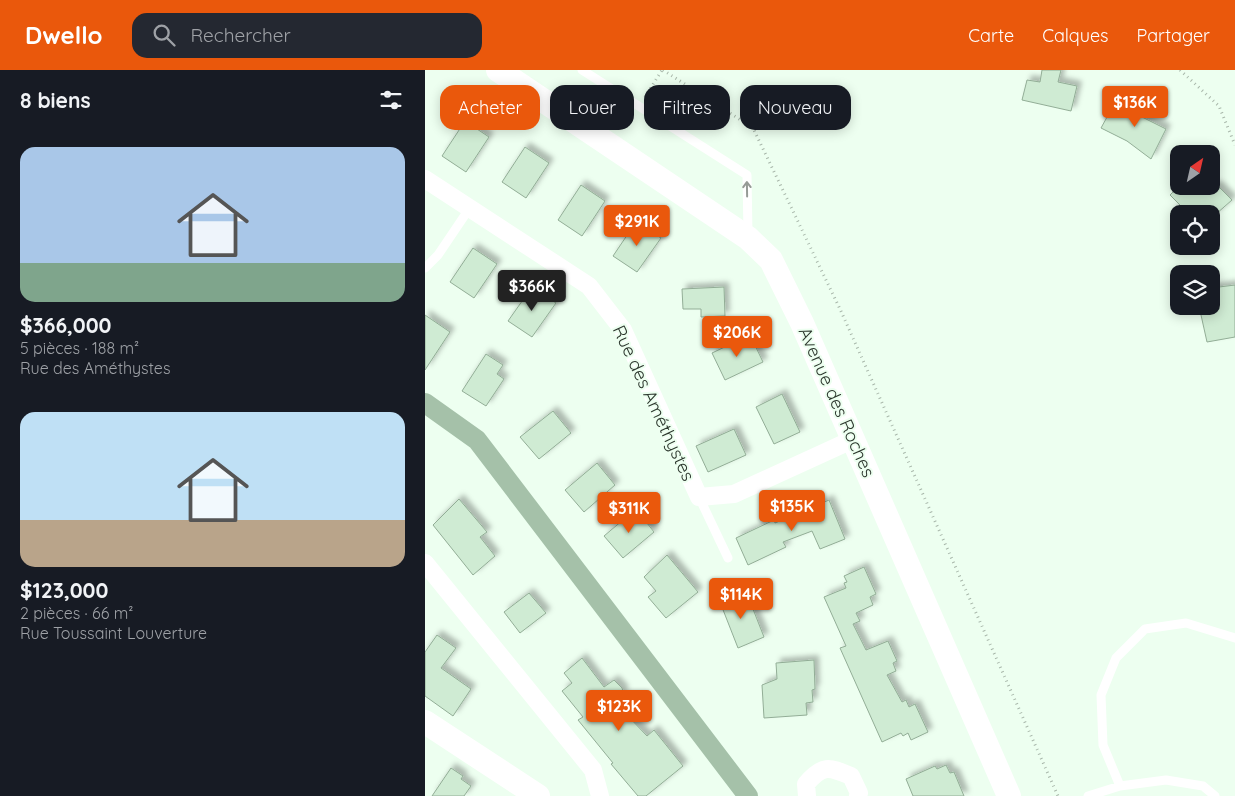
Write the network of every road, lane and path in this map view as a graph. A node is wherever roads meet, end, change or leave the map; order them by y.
1 (498, 70) edge
2 (582, 70) edge
3 (663, 70) edge
4 (1180, 70) edge
5 (639, 106) junction
6 (1235, 145) edge
7 (425, 179) edge
8 (469, 209) junction
9 (748, 238) junction
10 (425, 268) edge
11 (854, 439) junction
12 (699, 497) junction
13 (728, 558) dead end
14 (425, 563) edge
15 (1235, 638) edge
16 (425, 722) edge
17 (1120, 786) junction
18 (538, 796) edge
19 (600, 796) edge
20 (807, 796) edge
21 (857, 796) edge
22 (1009, 796) edge
23 (1058, 796) edge
24 (1088, 796) edge
25 (1215, 796) edge

1 - 9 street, Avenue des Roches
2 - 5 lane
3 - 5 path
3 - 23 path
4 - 6 path
9 -> 5 lane
7 - 8 street, Rue des Améthystes
8 - 10 lane
8 - 12 street, Rue des Améthystes
9 - 11 street, Avenue des Roches
11 - 12 street, Rue des Améthystes
11 - 22 street, Avenue des Roches
12 - 13 lane
14 - 19 street
15 - 17 lane
16 - 18 street
17 - 24 lane
17 - 25 lane
20 - 21 street

